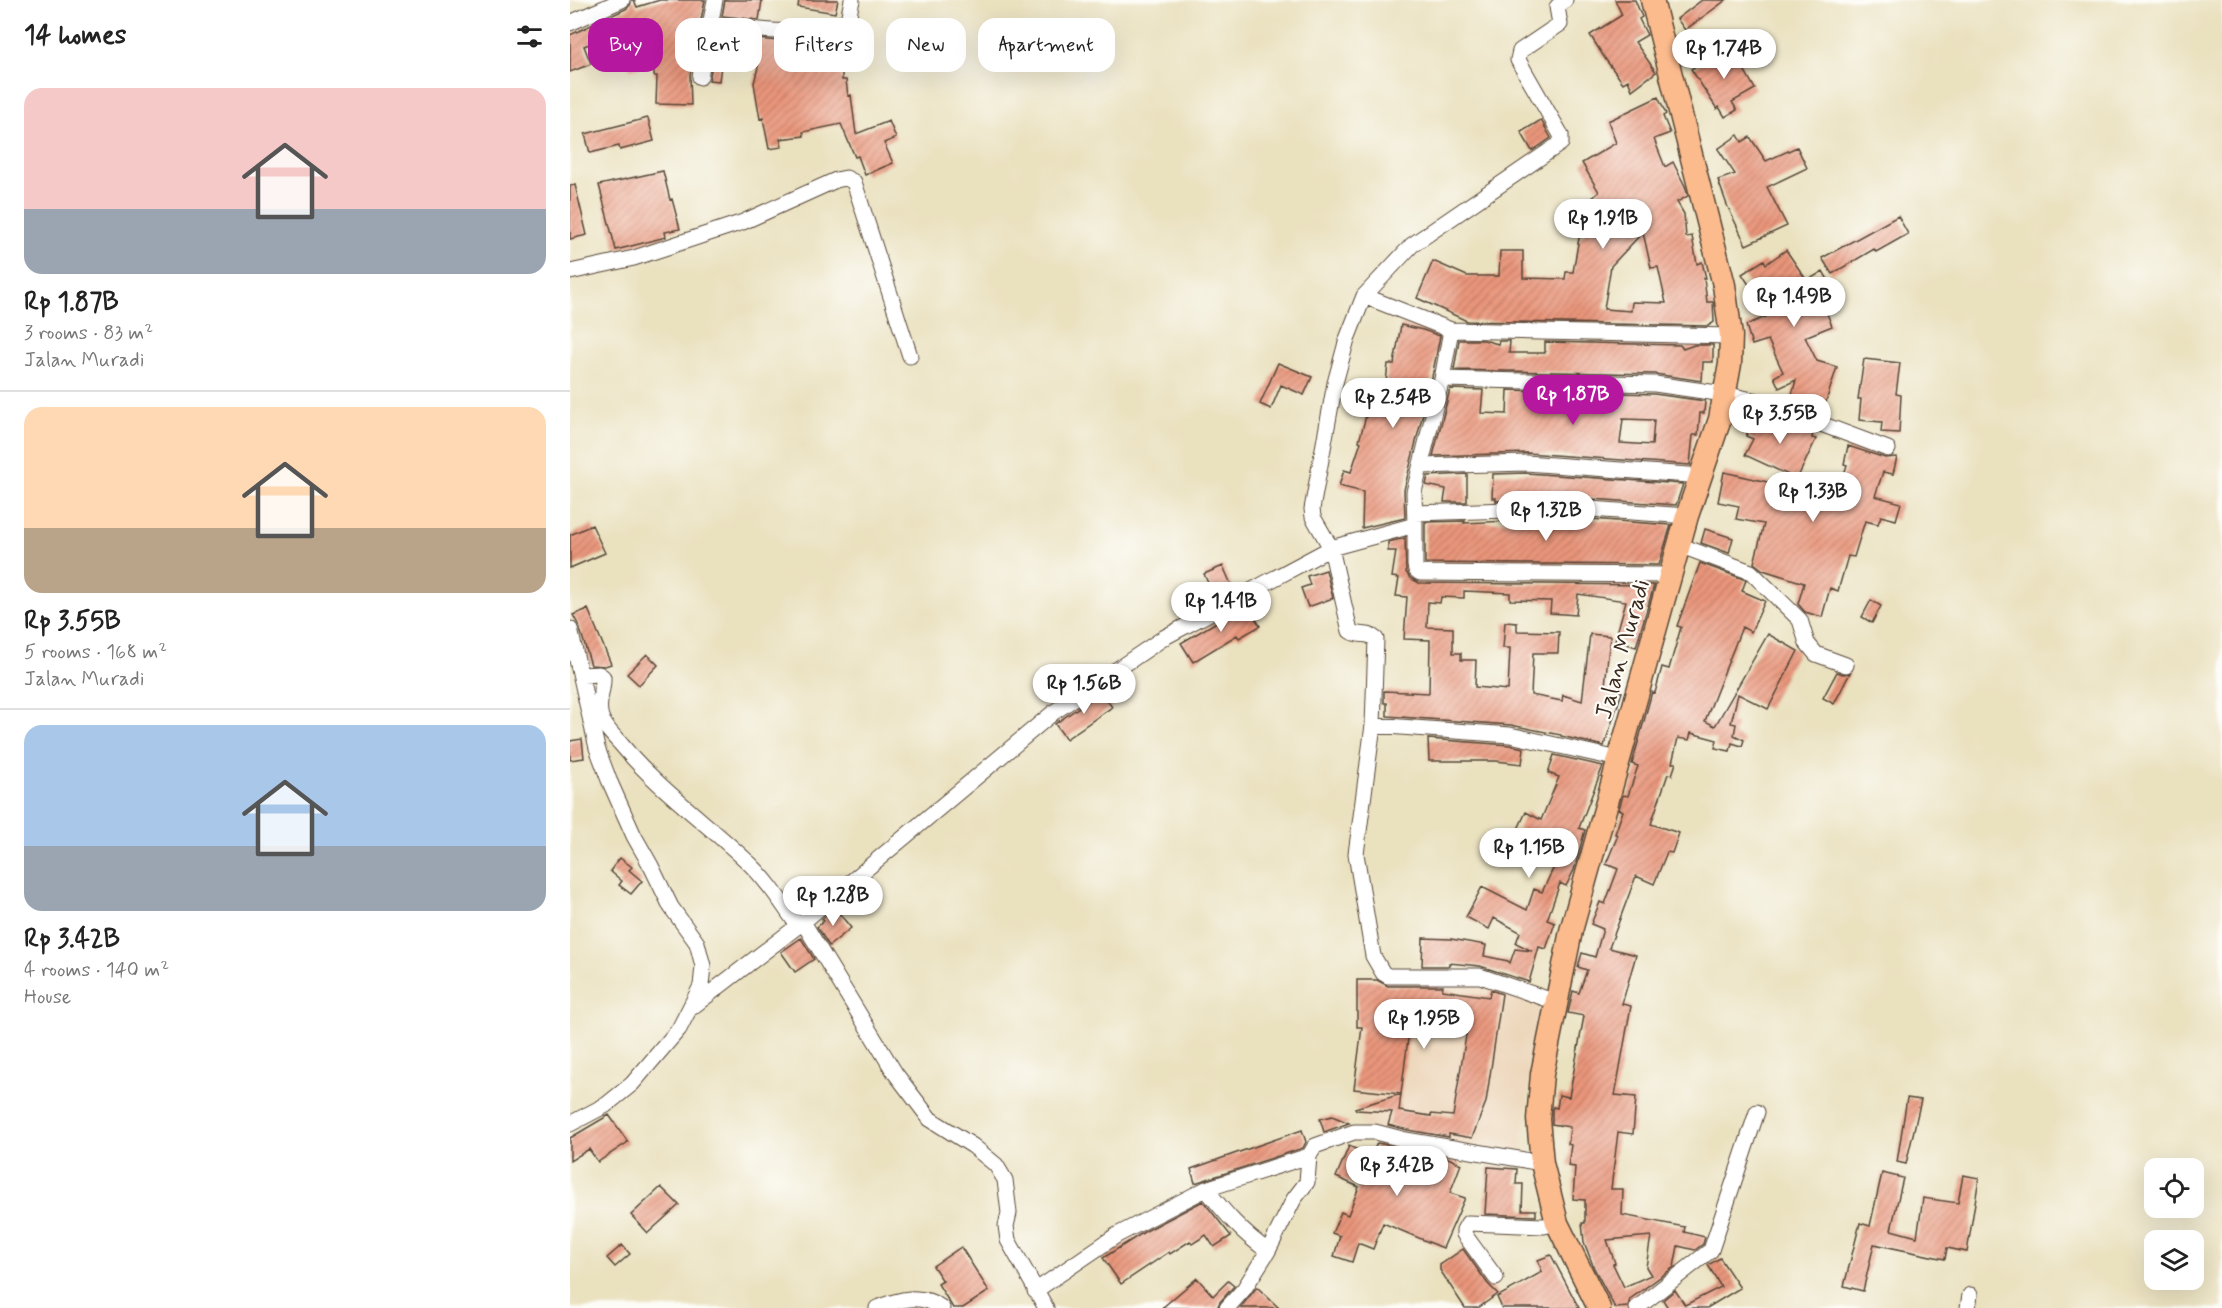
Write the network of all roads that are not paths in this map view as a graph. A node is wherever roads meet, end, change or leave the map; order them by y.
1 (622, 0) edge
2 (715, 0) edge
3 (852, 0) edge
4 (1565, 0) edge
5 (1652, 0) edge
6 (711, 18) edge
7 (570, 23) edge
8 (762, 29) edge
9 (701, 72) edge
10 (700, 77) dead end
11 (570, 272) edge
12 (1365, 296) junction
13 (1451, 330) junction
14 (1731, 336) junction
15 (910, 356) dead end
16 (1442, 379) junction
17 (1724, 394) junction
18 (1888, 449) dead end
19 (1420, 466) junction
20 (1702, 476) junction
21 (1687, 516) junction
22 (1415, 519) junction
23 (1679, 545) junction
24 (1331, 548) junction
25 (1670, 575) junction
26 (570, 629) edge
27 (1846, 665) dead end
28 (582, 675) junction
29 (1373, 725) junction
30 (1619, 759) junction
31 (801, 924) junction
32 (1556, 1002) junction
33 (692, 1008) junction
34 (1757, 1112) dead end
35 (570, 1124) edge
36 (1309, 1156) junction
37 (1542, 1163) junction
38 (1206, 1189) junction
39 (1557, 1222) junction
40 (1268, 1251) junction
41 (1496, 1278) dead end
42 (1035, 1291) junction
43 (877, 1308) edge
44 (942, 1308) edge
45 (1046, 1308) edge
46 (1227, 1308) edge
47 (1599, 1308) edge
48 (1637, 1308) edge

1 - 7 street
2 - 6 street
3 - 8 street
4 - 12 street
5 - 14 highway, Jalan Muradi
9 - 10 street
11 - 15 street
12 - 13 street
12 - 24 street
13 - 14 street
13 - 16 street
14 - 17 highway, Jalan Muradi
16 - 17 street
16 - 19 street
17 - 18 street
17 - 20 highway, Jalan Muradi
19 - 20 street
19 - 22 street
20 - 21 highway, Jalan Muradi
21 - 22 street
21 - 23 highway, Jalan Muradi
22 - 24 street
22 - 25 street
23 - 25 highway, Jalan Muradi
23 - 27 street
24 - 29 street
24 - 31 street
25 - 30 highway, Jalan Muradi
26 - 28 street
28 - 31 street
28 - 33 street
29 - 30 street
29 - 32 street
30 - 32 highway, Jalan Muradi
31 - 33 street
31 - 42 street
32 - 37 highway, Jalan Muradi
33 - 35 street
34 - 48 street
36 - 37 street
36 - 38 street
36 - 40 street
37 - 39 highway, Jalan Muradi
38 - 40 street
38 - 42 street
39 - 41 street
39 - 47 highway, Jalan Muradi
40 - 46 street
42 - 45 street
43 - 44 street

